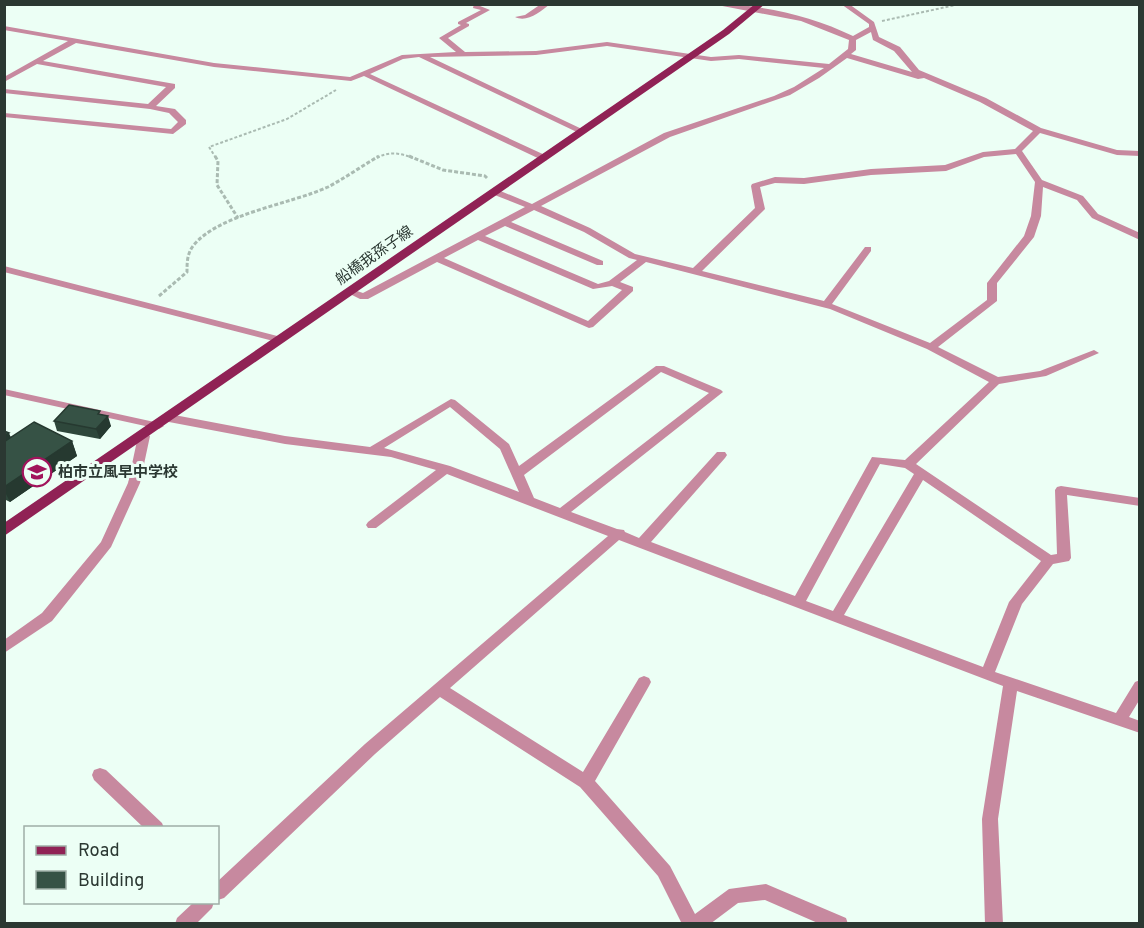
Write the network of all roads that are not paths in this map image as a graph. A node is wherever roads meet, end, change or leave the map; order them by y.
1 (479, 4) edge
2 (547, 4) edge
3 (715, 4) edge
4 (844, 4) edge
5 (758, 7) edge
6 (518, 17) dead end
7 (872, 25) junction
8 (4, 28) edge
9 (853, 39) junction
10 (76, 40) junction
11 (464, 54) junction
12 (420, 55) junction
13 (691, 56) junction
14 (845, 56) junction
15 (36, 62) junction
16 (828, 66) junction
17 (365, 74) junction
18 (930, 79) junction
19 (4, 80) edge
20 (4, 91) edge
21 (150, 107) junction
22 (4, 115) edge
23 (1038, 130) junction
24 (581, 132) junction
25 (1018, 151) junction
26 (1140, 154) edge
27 (544, 158) junction
28 (1039, 182) junction
29 (497, 190) junction
30 (533, 206) junction
31 (504, 222) junction
32 (477, 236) junction
33 (1140, 237) edge
34 (868, 249) dead end
35 (436, 258) junction
36 (644, 259) junction
37 (600, 263) dead end
38 (4, 269) edge
39 (694, 272) junction
40 (613, 283) junction
41 (351, 292) junction
42 (826, 305) junction
43 (282, 340) junction
44 (931, 346) junction
45 (1094, 353) dead end
46 (996, 381) junction
47 (4, 392) edge
48 (164, 422) junction
49 (144, 436) junction
50 (373, 450) junction
51 (721, 455) dead end
52 (908, 464) junction
53 (446, 469) junction
54 (921, 473) junction
55 (517, 474) junction
56 (528, 499) junction
57 (1140, 502) edge
58 (563, 512) junction
59 (372, 525) dead end
60 (4, 531) edge
61 (619, 532) junction
62 (643, 542) junction
63 (1049, 560) junction
64 (798, 603) junction
65 (836, 617) junction
66 (4, 648) edge
67 (987, 675) junction
68 (644, 682) dead end
69 (1011, 682) junction
70 (1140, 686) edge
71 (439, 689) junction
72 (1119, 720) junction
73 (1140, 727) edge
74 (100, 775) dead end
75 (586, 782) junction
76 (154, 826) edge
77 (219, 889) edge
78 (205, 904) edge
79 (183, 924) edge
80 (693, 924) edge
81 (840, 924) edge
82 (994, 924) edge

1 - 11 street
2 - 6 street
3 - 5 street
4 - 7 street
5 - 9 street
5 - 13 main road, 船橋我孫子線
7 - 9 street
7 - 18 street
8 - 10 street
9 - 14 street
10 - 15 street
10 - 17 street
11 - 12 street
11 - 13 street
12 - 17 street
12 - 24 street
13 - 16 street
13 - 24 main road, 船橋我孫子線
14 - 16 street
14 - 18 street
15 - 19 street
15 - 21 street
16 - 30 street
17 - 27 street
18 - 23 street
20 - 21 street
21 - 22 street
23 - 25 street
23 - 26 street
24 - 27 main road, 船橋我孫子線
25 - 28 street
25 - 39 street
27 - 29 main road, 船橋我孫子線
28 - 33 street
28 - 44 street
29 - 30 street
29 - 41 main road, 船橋我孫子線
30 - 31 street
30 - 36 street
31 - 32 street
31 - 37 street
32 - 35 street
32 - 40 street
34 - 42 street
35 - 40 street
35 - 41 street
36 - 39 street
36 - 40 street
38 - 43 street
39 - 42 street
41 - 43 main road, 船橋我孫子線
42 - 44 street
43 - 48 main road, 船橋我孫子線
44 - 46 street
45 - 46 street
46 - 52 street
47 - 48 lane
48 - 49 main road, 船橋我孫子線
48 - 50 street
49 - 60 main road, 船橋我孫子線
49 - 66 street
50 - 53 street
50 - 55 street
51 - 62 street
52 - 54 street
52 - 64 street
53 - 56 street
53 - 59 street
54 - 63 street
54 - 65 street
55 - 56 street
55 - 58 street
56 - 58 street
57 - 63 street
58 - 61 street
61 - 62 street
61 - 71 street
62 - 64 street
63 - 67 street
64 - 65 street
65 - 67 street
67 - 69 street
68 - 75 street
69 - 72 street
69 - 82 street
70 - 72 street
71 - 75 street
71 - 77 street
72 - 73 street
74 - 76 street
75 - 80 street
78 - 79 street
80 - 81 street

